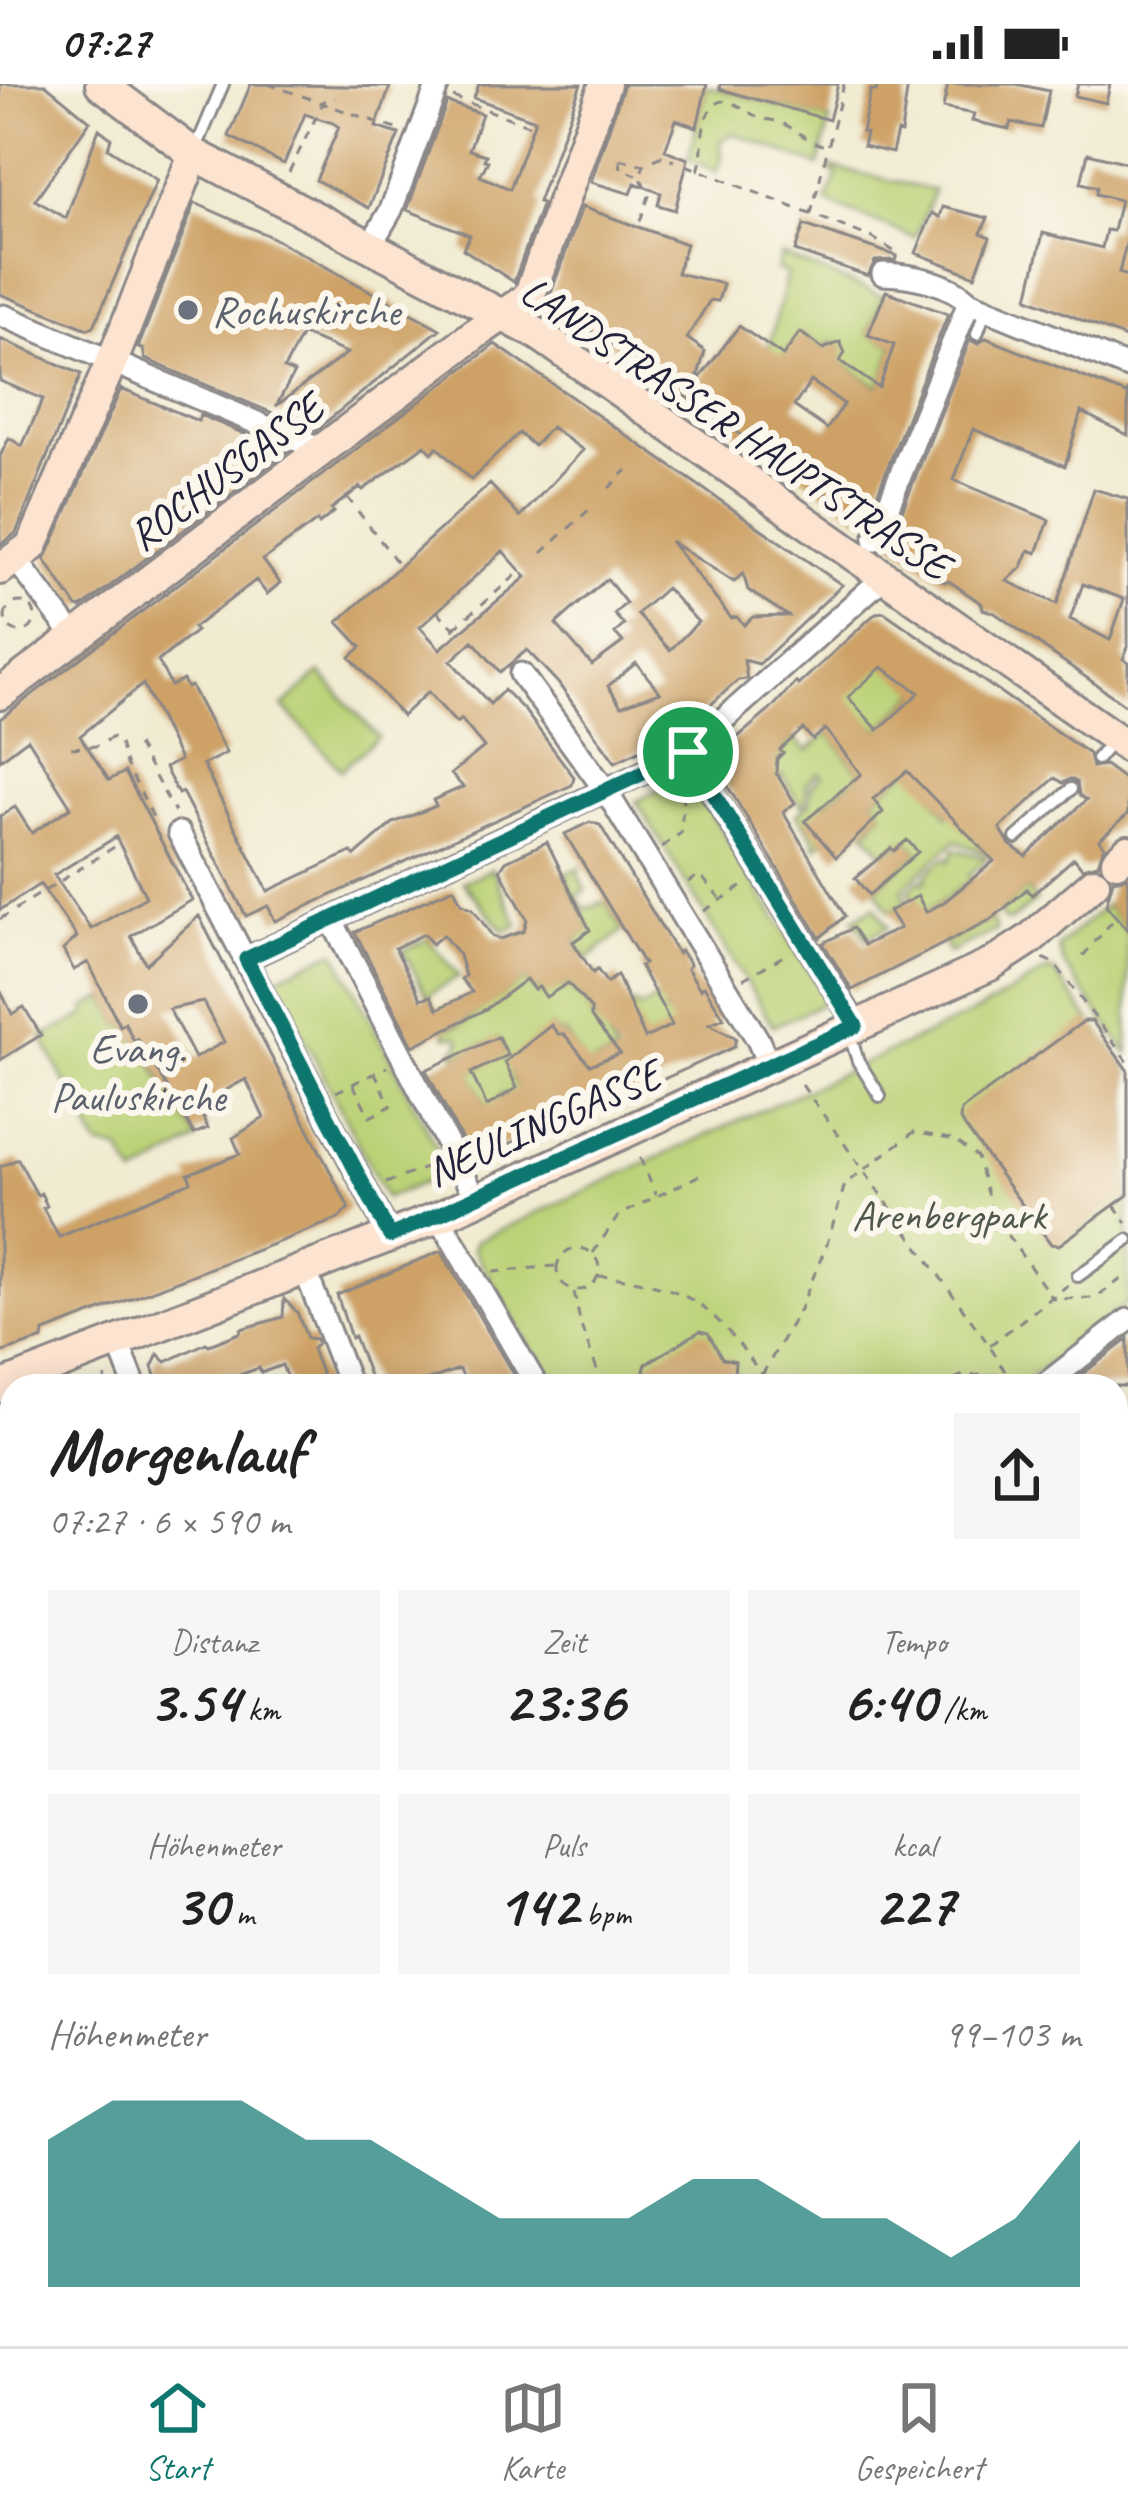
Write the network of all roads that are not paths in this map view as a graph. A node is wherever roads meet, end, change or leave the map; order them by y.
1 (101, 84) edge
2 (223, 84) edge
3 (605, 84) edge
4 (436, 87) edge
5 (194, 154) junction
6 (370, 246) junction
7 (883, 274) dead end
8 (978, 306) junction
9 (4, 316) dead end
10 (502, 316) junction
11 (977, 334) dead end
12 (112, 361) junction
13 (1128, 368) edge
14 (321, 450) junction
15 (875, 538) dead end
16 (8, 563) edge
17 (884, 578) junction
18 (75, 638) junction
19 (520, 674) dead end
20 (0, 694) edge
21 (1113, 748) edge
22 (686, 764) junction
23 (1071, 790) dead end
24 (606, 791) junction
25 (173, 825) road end
26 (1016, 838) dead end
27 (1094, 883) dead end
28 (332, 919) junction
29 (246, 959) junction
30 (852, 1028) junction
31 (769, 1066) junction
32 (880, 1096) dead end
33 (476, 1199) junction
34 (439, 1217) junction
35 (390, 1236) junction
36 (1128, 1240) edge
37 (305, 1270) junction
38 (1078, 1276) road end
39 (1128, 1320) edge
40 (118, 1343) junction
41 (35, 1374) edge
42 (124, 1374) edge
43 (345, 1374) edge
44 (530, 1374) edge
45 (1058, 1374) edge

1 - 5 street, LANDSTRASSER HAUPTSTRASSE
2 - 5 lane
3 - 10 street, ROCHUSGASSE
4 - 6 street
5 - 6 street, LANDSTRASSER HAUPTSTRASSE
5 - 12 street
6 - 10 street, LANDSTRASSER HAUPTSTRASSE
7 - 8 street
8 - 11 lane
8 - 13 street
8 - 15 street
9 - 12 street
10 - 14 street, ROCHUSGASSE
10 - 17 street, LANDSTRASSER HAUPTSTRASSE
12 - 14 street
12 - 16 street
14 - 18 street, ROCHUSGASSE
16 - 18 street
17 - 21 street, LANDSTRASSER HAUPTSTRASSE
17 - 22 street
18 - 20 street, ROCHUSGASSE
19 - 24 street
22 - 24 street
22 - 30 street
23 - 26 lane
24 - 28 street
24 - 31 street
25 - 29 street
27 - 30 street, NEULINGGASSE
28 - 29 street
28 - 33 street
29 - 35 street
30 - 31 street, NEULINGGASSE
30 - 32 lane
31 - 33 street, NEULINGGASSE
33 - 34 street, NEULINGGASSE
34 - 35 street, NEULINGGASSE
34 - 44 street
35 - 37 street, NEULINGGASSE
36 - 38 lane
37 - 40 street, NEULINGGASSE
37 - 43 street
39 - 45 street
40 - 41 street, NEULINGGASSE
40 - 42 street

